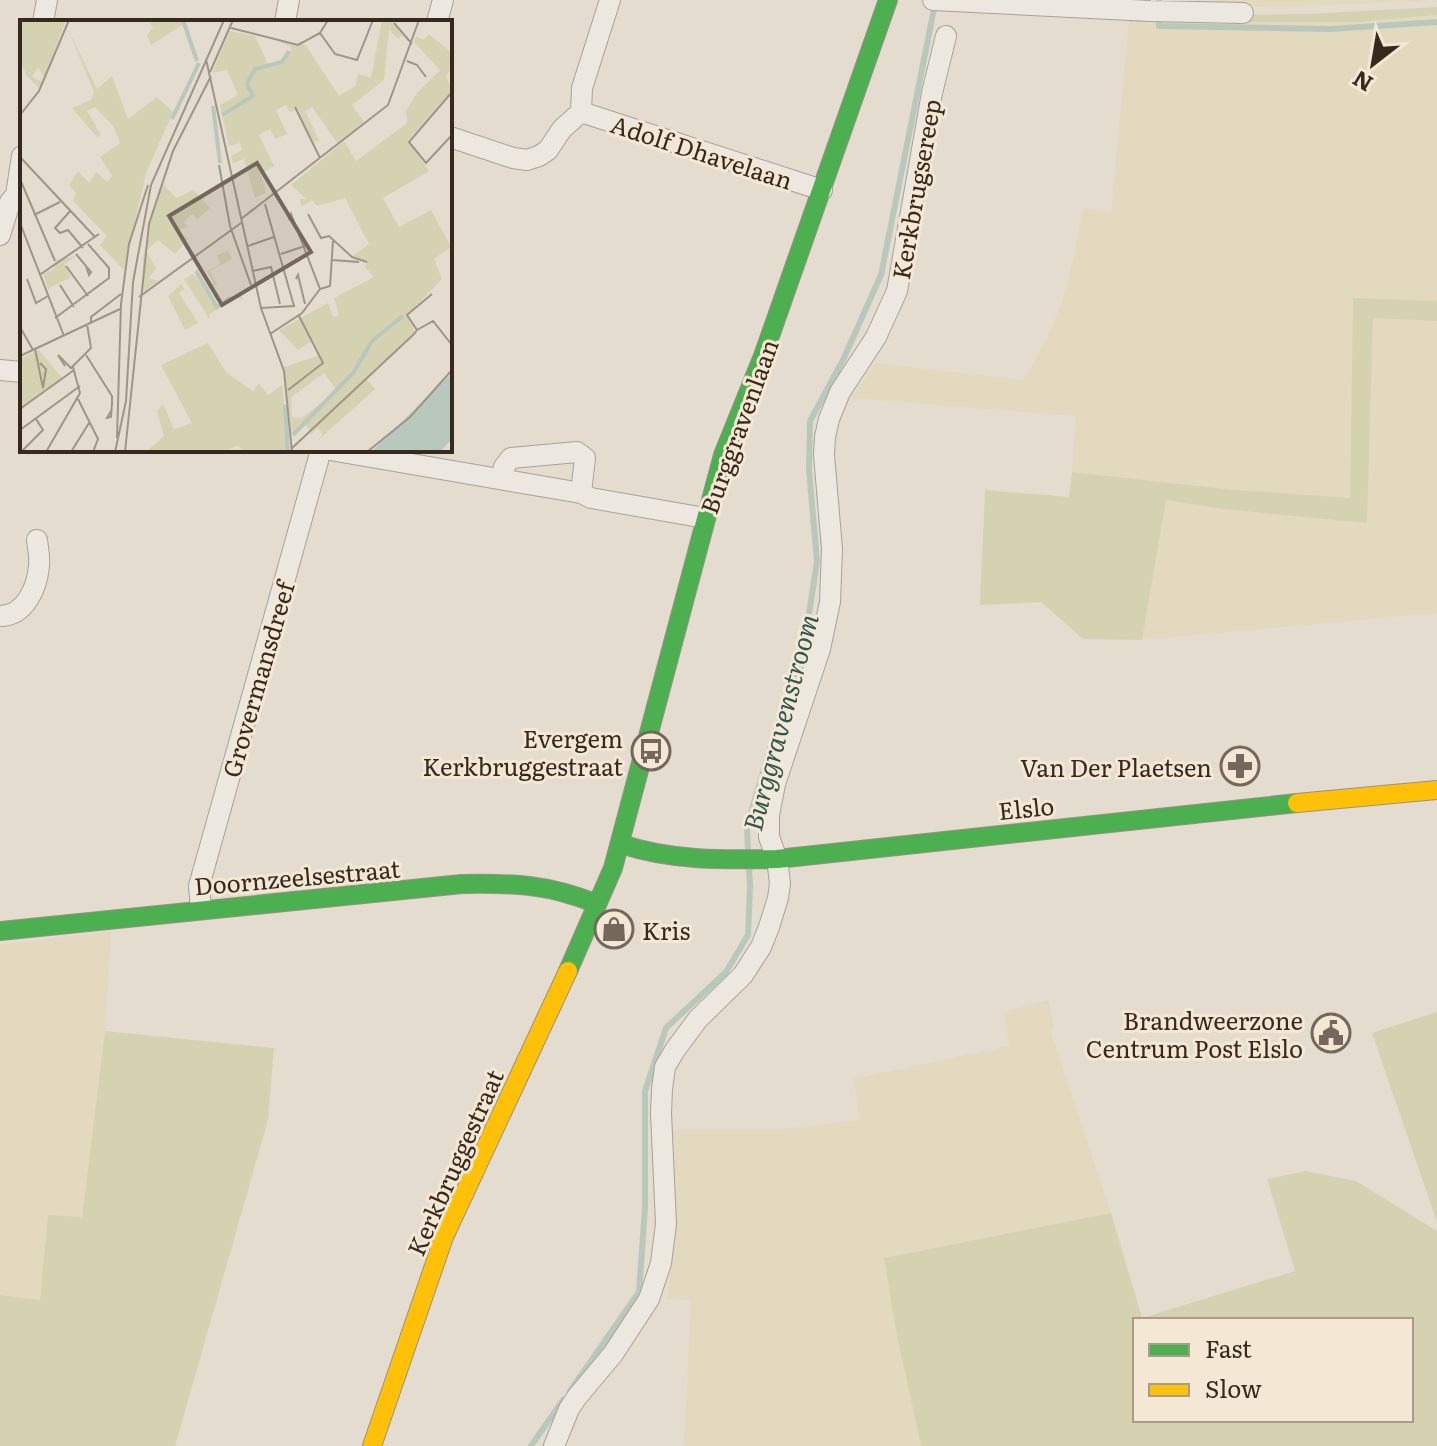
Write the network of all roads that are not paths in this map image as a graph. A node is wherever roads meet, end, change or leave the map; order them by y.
1 (47, 0) edge
2 (289, 0) edge
3 (443, 0) edge
4 (610, 0) edge
5 (888, 0) edge
6 (941, 1) edge
7 (1243, 13) dead end
8 (43, 20) edge
9 (285, 20) edge
10 (438, 20) edge
11 (946, 36) dead end
12 (581, 112) junction
13 (452, 138) edge
14 (822, 190) junction
15 (19, 197) edge
16 (0, 235) edge
17 (0, 370) edge
18 (20, 372) edge
19 (320, 452) edge
20 (342, 452) edge
21 (502, 479) junction
22 (581, 493) junction
23 (705, 518) junction
24 (37, 540) dead end
25 (0, 616) edge
26 (1437, 790) edge
27 (621, 844) junction
28 (771, 860) junction
29 (597, 904) junction
30 (201, 909) junction
31 (0, 931) edge
32 (372, 1446) edge
33 (554, 1446) edge

1 - 8 street
2 - 9 street
3 - 10 street
4 - 12 street, Adolf Dhavelaan
5 - 14 main road, Burggravenlaan
6 - 7 street
11 - 28 street, Kerkbrugsereep
12 - 13 street, Adolf Dhavelaan
12 - 14 street, Adolf Dhavelaan
14 - 23 main road, Burggravenlaan
15 - 16 street
17 - 18 street
19 - 30 street, Grovermansdreef
20 - 21 street
21 - 22 street
21 - 22 street
22 - 23 street
23 - 27 main road, Burggravenlaan
24 - 25 street
26 - 28 main road, Elslo
27 - 28 main road, Elslo
27 - 29 main road, Burggravenlaan
28 - 33 street, Kerkbrugsereep
29 - 30 main road, Doornzeelsestraat
29 - 32 main road, Kerkbruggestraat
30 - 31 main road, Doornzeelsestraat

